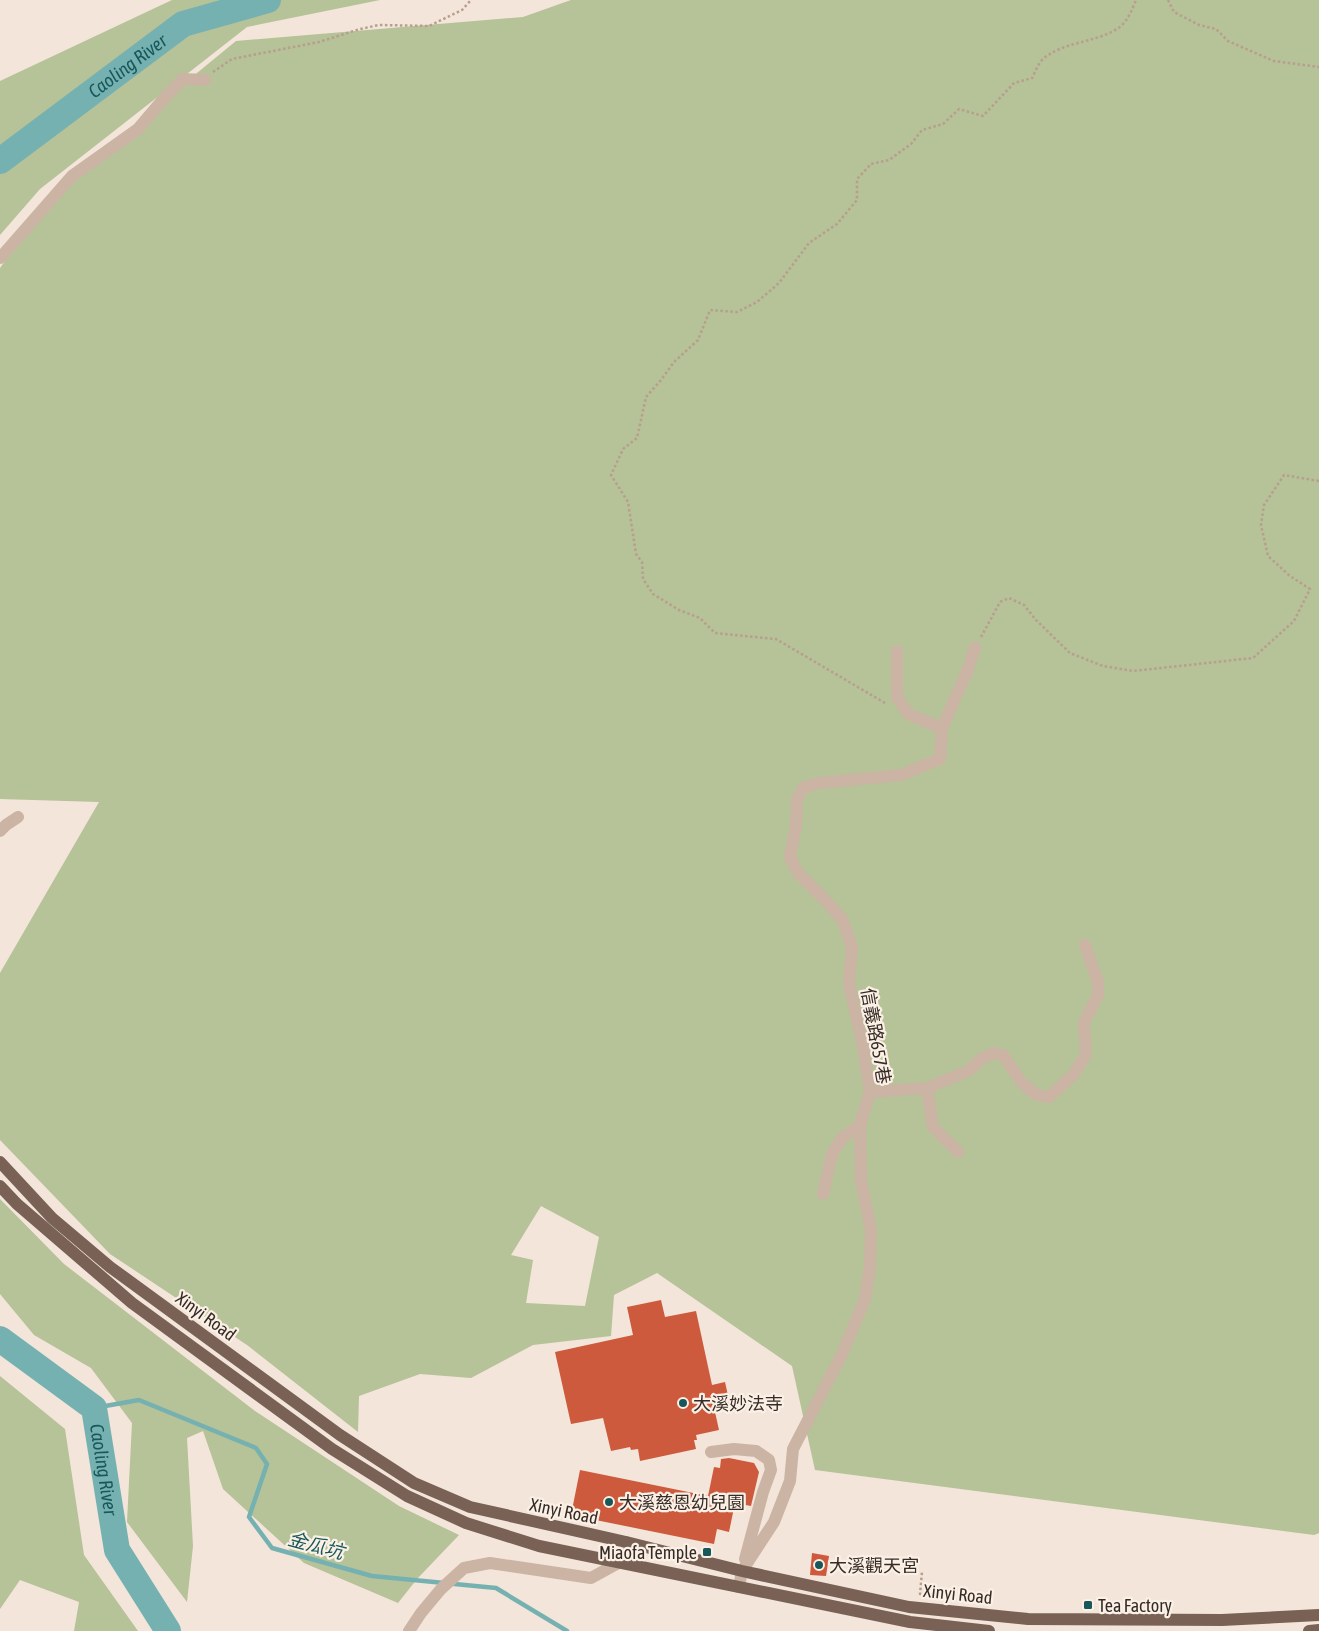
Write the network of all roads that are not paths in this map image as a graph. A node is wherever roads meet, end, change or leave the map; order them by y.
1 (205, 80) road end
2 (0, 258) edge
3 (975, 647) road end
4 (897, 650) dead end
5 (942, 728) junction
6 (18, 817) dead end
7 (0, 831) edge
8 (1085, 945) dead end
9 (927, 1088) junction
10 (870, 1092) junction
11 (860, 1125) junction
12 (958, 1152) dead end
13 (0, 1162) edge
14 (0, 1186) edge
15 (823, 1194) dead end
16 (711, 1452) dead end
17 (626, 1542) junction
18 (620, 1562) junction
19 (742, 1571) junction
20 (739, 1587) junction
21 (1319, 1615) edge
22 (1319, 1630) edge
23 (409, 1631) edge
24 (989, 1631) edge
25 (1309, 1631) edge

1 - 2 street
3 - 5 street
4 - 5 street
5 - 10 street, 信義路657巷
6 - 7 street
8 - 9 street
9 - 10 street
9 - 12 street
10 - 11 street, 信義路657巷
11 - 15 street
11 - 19 street, 信義路657巷
13 - 17 main road, Xinyi Road
14 - 18 main road, Xinyi Road
16 - 19 street
17 - 18 street
17 - 19 main road, Xinyi Road
18 - 20 main road, Xinyi Road
18 - 23 street
19 - 20 street, 信義路657巷
19 - 21 main road, Xinyi Road
20 - 24 main road, Xinyi Road
22 - 25 main road

